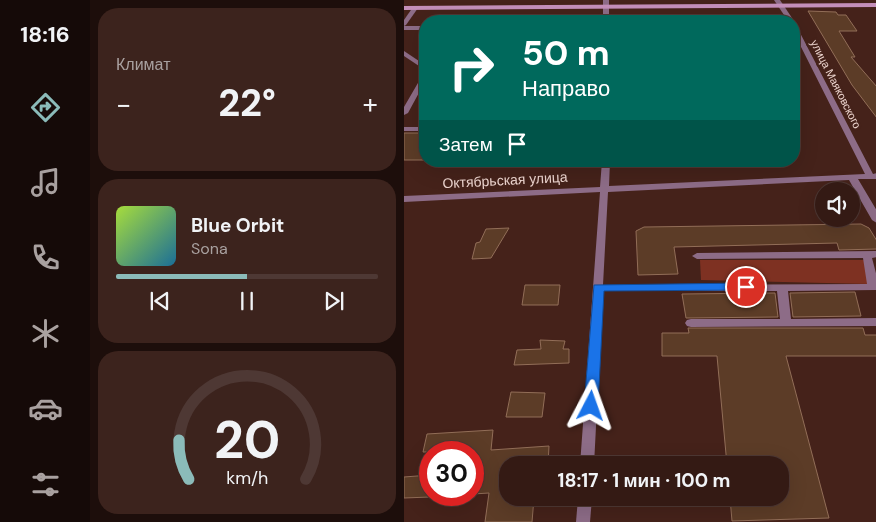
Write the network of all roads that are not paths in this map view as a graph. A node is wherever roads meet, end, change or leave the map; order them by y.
1 (606, 0) edge
2 (779, 3) edge
3 (876, 5) edge
4 (606, 7) junction
5 (404, 8) edge
6 (415, 8) junction
7 (606, 15) edge
8 (787, 15) edge
9 (404, 26) edge
10 (419, 27) edge
11 (800, 39) edge
12 (404, 53) edge
13 (419, 64) edge
14 (419, 91) edge
15 (404, 113) edge
16 (404, 129) edge
17 (419, 129) edge
18 (606, 167) edge
19 (874, 176) edge
20 (852, 177) junction
21 (605, 189) junction
22 (404, 199) edge
23 (876, 220) edge
24 (872, 254) edge
25 (698, 256) dead end
26 (782, 287) junction
27 (599, 288) junction
28 (691, 322) dead end
29 (876, 322) edge
30 (786, 323) junction
31 (588, 456) edge
32 (584, 506) edge
33 (583, 522) edge

1 - 4 street
2 - 3 main road
2 - 4 main road
2 - 8 street
4 - 6 main road
4 - 7 street
5 - 6 main road
6 - 9 street
9 - 10 street
11 - 19 street, улица Маяковского
12 - 13 street
14 - 15 street
16 - 17 street
18 - 21 street
19 - 20 street, Октябрьская улица
20 - 21 street, Октябрьская улица
20 - 23 street
21 - 22 street, Октябрьская улица
21 - 27 street
24 - 25 street
24 - 26 street
26 - 27 street
26 - 30 street
27 - 31 street
28 - 30 street
29 - 30 street
32 - 33 street

